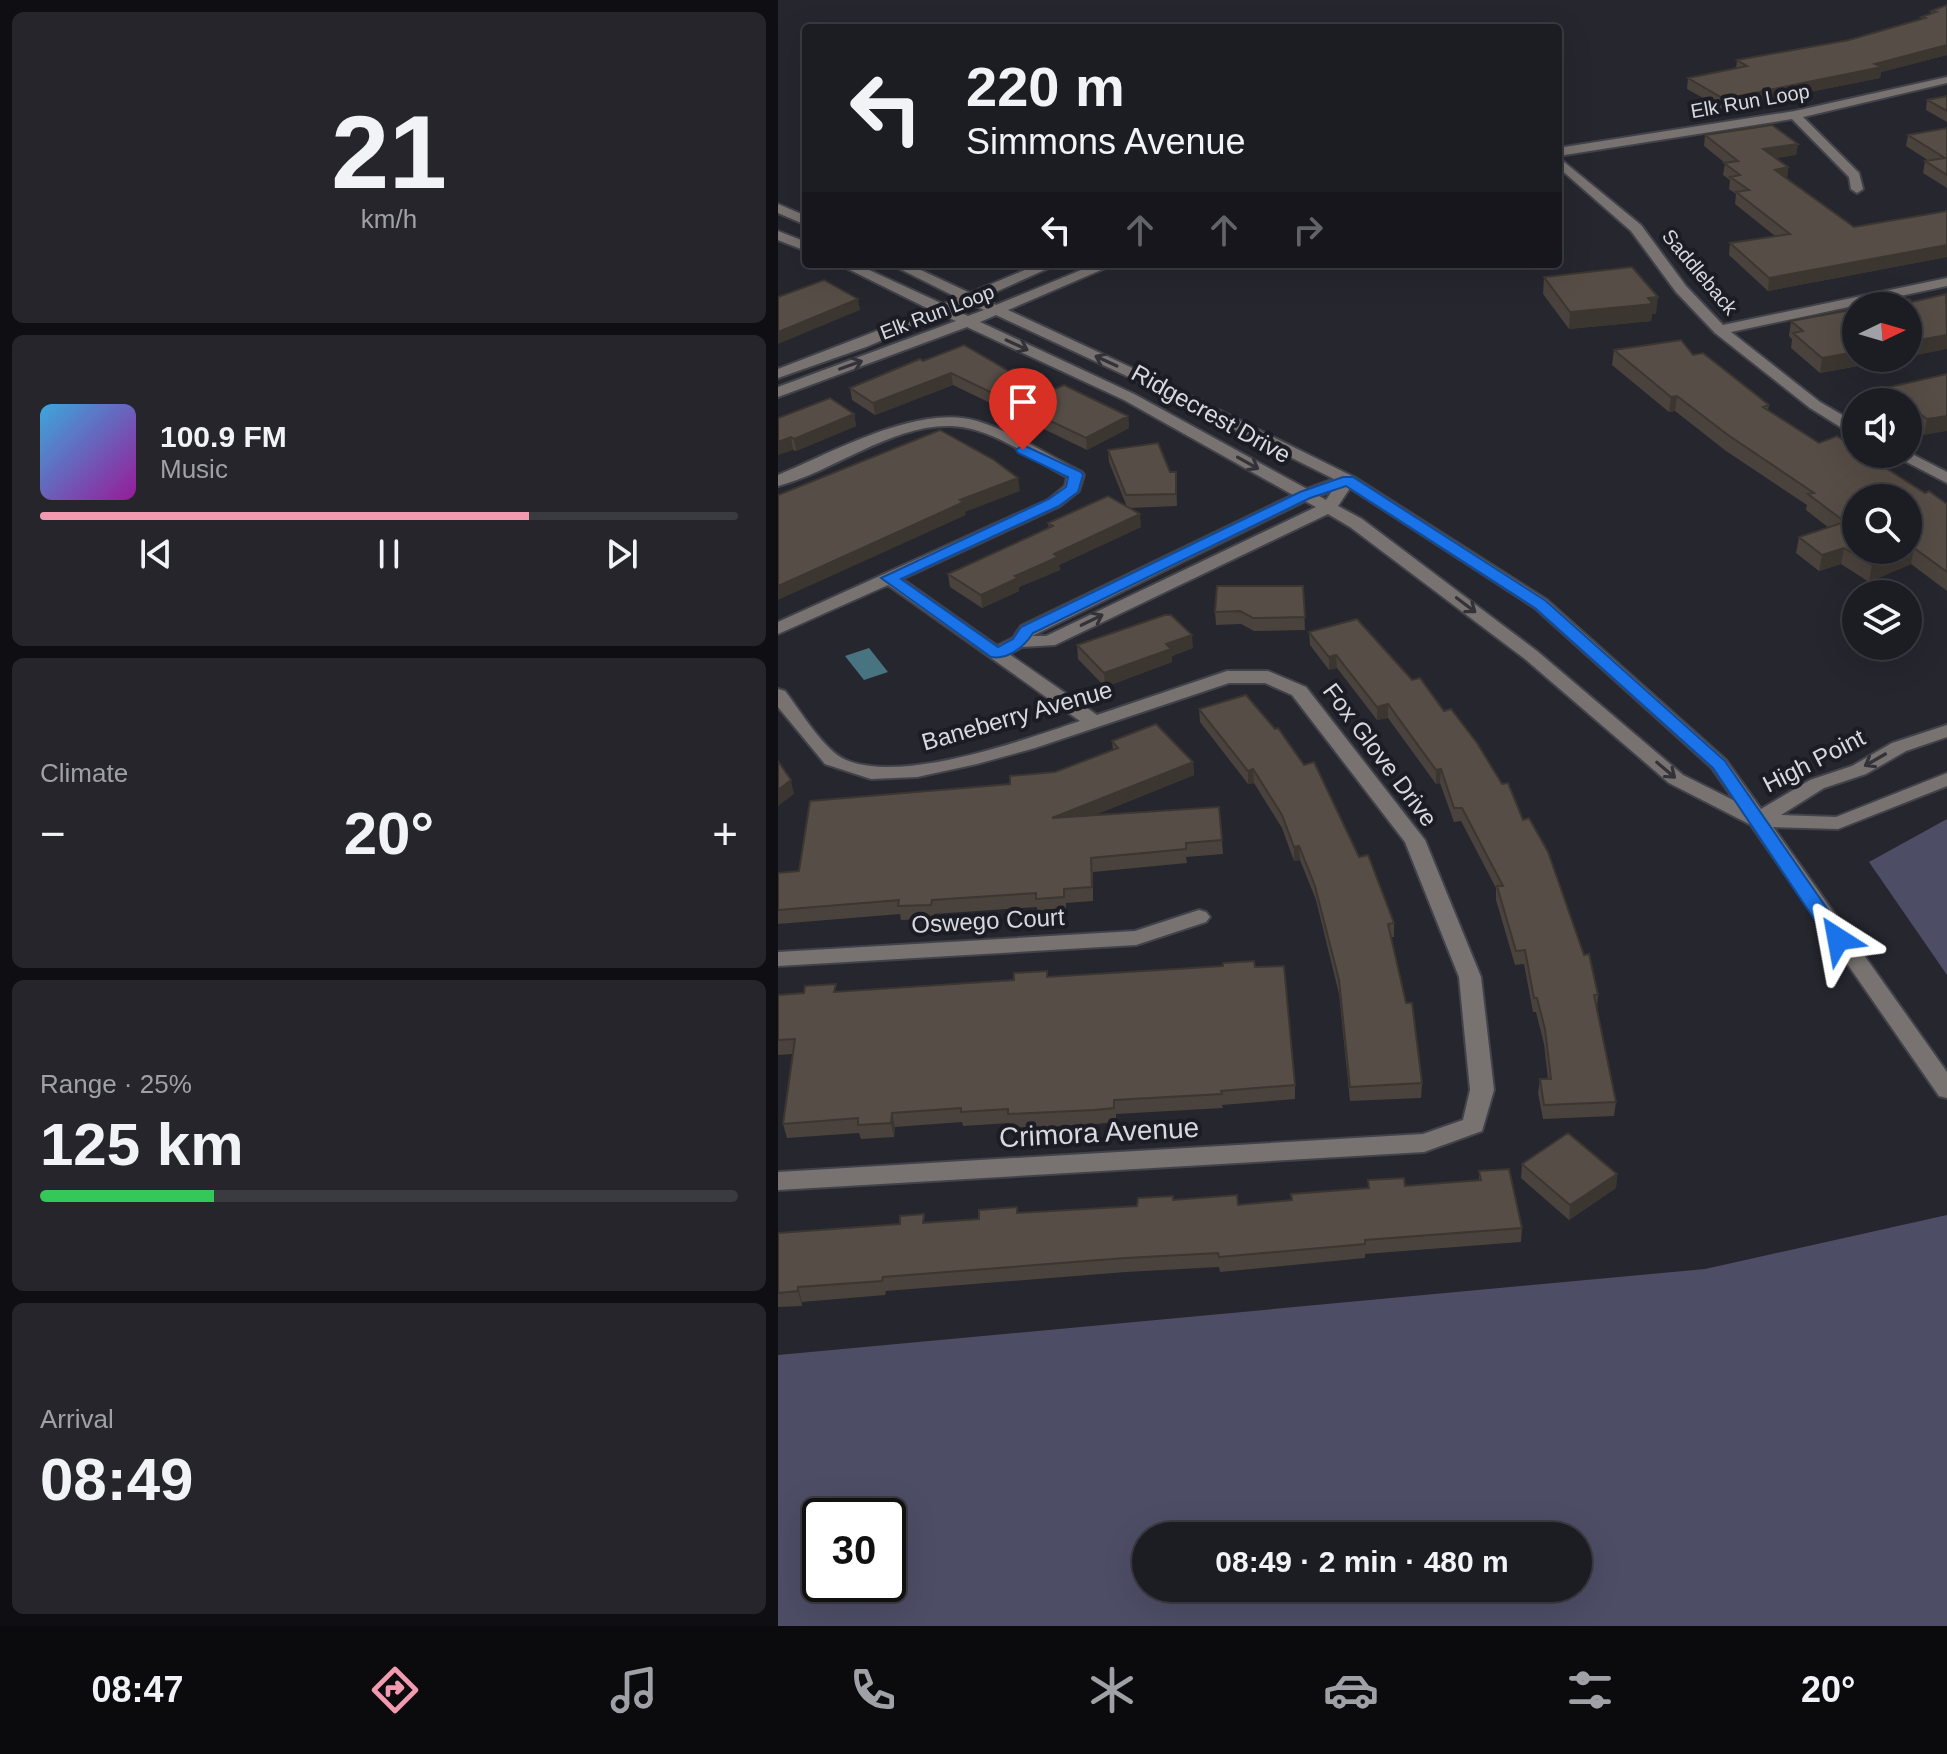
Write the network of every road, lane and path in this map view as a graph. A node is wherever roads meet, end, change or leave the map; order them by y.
1 (1947, 80) edge
2 (1795, 115) junction
3 (1562, 151) edge
4 (1562, 164) edge
5 (1857, 189) dead end
6 (778, 208) edge
7 (802, 219) edge
8 (778, 235) edge
9 (802, 245) edge
10 (853, 268) edge
11 (905, 268) edge
12 (1041, 268) edge
13 (1098, 268) edge
14 (1947, 282) edge
15 (967, 298) junction
16 (940, 309) junction
17 (995, 311) junction
18 (967, 322) junction
19 (1720, 330) junction
20 (778, 374) edge
21 (778, 392) edge
22 (1842, 421) edge
23 (1922, 466) edge
24 (1947, 478) edge
25 (1348, 480) junction
26 (778, 481) edge
27 (1305, 495) junction
28 (1328, 508) junction
29 (889, 578) junction
30 (778, 629) edge
31 (1019, 642) junction
32 (997, 653) junction
33 (1251, 675) joint
34 (778, 695) edge
35 (1094, 722) junction
36 (1947, 731) edge
37 (1947, 779) edge
38 (1757, 820) junction
39 (1199, 917) dead end
40 (778, 959) edge
41 (1947, 1090) edge
42 (1424, 1143) joint
43 (778, 1181) edge

1 - 2 street, Elk Run Loop
2 - 3 street, Elk Run Loop
2 - 5 street
4 - 19 street, Saddleback
6 - 7 street
8 - 9 street
10 - 16 street, Ridgecrest Drive
11 - 15 street, Ridgecrest Drive
12 - 15 street, Elk Run Loop
13 - 17 street, Elk Run Loop
14 - 19 street
15 - 16 street, Elk Run Loop
15 - 17 street, Ridgecrest Drive
16 - 18 street, Ridgecrest Drive
16 - 20 street, Elk Run Loop
17 - 18 street, Elk Run Loop
25 -> 17 street, Ridgecrest Drive
21 -> 18 street, Elk Run Loop
18 -> 27 street, Ridgecrest Drive
19 - 22 street, Saddleback
23 - 24 street
25 - 27 street
25 - 28 street
25 - 38 street, Ridgecrest Drive
26 - 29 street
27 - 28 street, Ridgecrest Drive
27 - 31 street
31 -> 28 street
28 -> 38 street, Ridgecrest Drive
29 - 30 street
29 - 32 street
31 - 32 street
32 - 35 street
33 - 35 street, Baneberry Avenue
33 - 42 street, Fox Glove Drive
34 - 35 street, Baneberry Avenue
36 -> 38 street, High Point
37 - 38 street, High Point
38 - 41 street, Ridgecrest Drive
39 - 40 street, Oswego Court
42 - 43 street, Crimora Avenue

